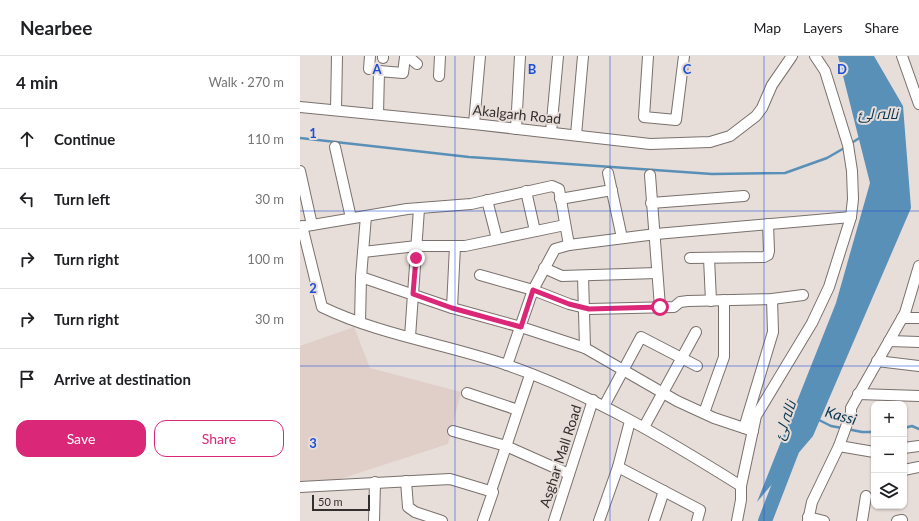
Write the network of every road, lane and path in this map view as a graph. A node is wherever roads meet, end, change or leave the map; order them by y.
1 (337, 56) edge
2 (370, 56) edge
3 (418, 56) edge
4 (440, 56) edge
5 (480, 56) edge
6 (520, 56) edge
7 (558, 56) edge
8 (582, 56) edge
9 (648, 56) edge
10 (684, 56) edge
11 (792, 56) edge
12 (815, 56) edge
13 (902, 56) edge
14 (369, 68) dead end
15 (439, 76) dead end
16 (918, 99) edge
17 (300, 107) edge
18 (336, 110) junction
19 (378, 114) junction
20 (474, 124) junction
21 (516, 129) junction
22 (551, 132) junction
23 (576, 135) junction
24 (335, 147) dead end
25 (300, 171) edge
26 (608, 172) dead end
27 (650, 175) dead end
28 (612, 190) junction
29 (526, 191) junction
30 (744, 196) dead end
31 (560, 199) junction
32 (487, 200) junction
33 (651, 202) junction
34 (419, 209) junction
35 (366, 216) junction
36 (851, 217) junction
37 (351, 218) junction
38 (768, 224) junction
39 (565, 225) junction
40 (305, 226) edge
41 (535, 231) junction
42 (653, 234) junction
43 (622, 238) junction
44 (497, 239) junction
45 (569, 245) junction
46 (416, 246) junction
47 (455, 246) junction
48 (363, 252) junction
49 (690, 258) dead end
50 (709, 258) junction
51 (919, 266) edge
52 (544, 268) junction
53 (657, 273) junction
54 (480, 275) dead end
55 (583, 276) junction
56 (361, 277) junction
57 (533, 290) junction
58 (413, 294) junction
59 (803, 295) dead end
60 (772, 299) junction
61 (724, 300) junction
62 (712, 301) junction
63 (660, 307) junction
64 (452, 308) junction
65 (584, 308) junction
66 (902, 318) junction
67 (919, 318) edge
68 (360, 322) junction
69 (521, 327) junction
70 (696, 332) dead end
71 (410, 337) junction
72 (889, 341) junction
73 (919, 342) edge
74 (585, 348) junction
75 (682, 358) junction
76 (877, 361) junction
77 (507, 365) junction
78 (697, 366) dead end
79 (919, 366) edge
80 (624, 370) junction
81 (530, 374) junction
82 (467, 393) dead end
83 (664, 393) junction
84 (858, 394) junction
85 (919, 396) edge
86 (593, 400) junction
87 (604, 406) junction
88 (518, 410) junction
89 (704, 413) junction
90 (630, 420) junction
91 (644, 428) junction
92 (748, 429) junction
93 (453, 431) dead end
94 (506, 446) junction
95 (839, 446) junction
96 (919, 446) edge
97 (907, 448) edge
98 (871, 451) edge
99 (618, 467) junction
100 (907, 470) edge
101 (918, 470) edge
102 (569, 474) junction
103 (406, 481) junction
104 (375, 482) junction
105 (741, 486) junction
106 (300, 487) edge
107 (491, 491) junction
108 (664, 491) junction
109 (866, 496) dead end
110 (808, 519) edge
111 (374, 521) edge
112 (439, 521) edge
113 (484, 521) edge
114 (554, 521) edge
115 (599, 521) edge
116 (654, 521) edge
117 (697, 521) edge
118 (737, 521) edge
119 (824, 521) edge
120 (862, 521) edge

1 - 18 street
2 - 14 street
3 - 19 street
4 - 15 street
5 - 20 street
6 - 21 street
7 - 22 street
8 - 23 street
9 - 10 street
11 - 23 street, Akalgarh Road
12 - 36 street
13 - 16 street
17 - 18 street, Akalgarh Road
18 - 19 street, Akalgarh Road
19 - 20 street, Akalgarh Road
20 - 21 street, Akalgarh Road
21 - 22 street, Akalgarh Road
22 - 23 street, Akalgarh Road
24 - 37 street
25 - 40 street
26 - 28 street
27 - 33 street
28 - 31 street
28 - 43 street
29 - 31 street
29 - 32 street
29 - 41 street
30 - 33 street
31 - 39 street
32 - 34 street
32 - 44 street
33 - 42 street
34 - 35 street
34 - 46 street
35 - 37 street
35 - 48 street
36 - 38 street
36 - 92 street
37 - 40 street
38 - 42 street
38 - 50 street
39 - 41 street
39 - 45 street
40 - 68 street
41 - 44 street
42 - 43 street
42 - 53 street
43 - 45 street
44 - 47 street
45 - 52 street
46 - 47 street
46 - 48 street
46 - 58 street
47 - 64 street
48 - 56 street
49 - 50 street
50 - 62 street
51 - 66 street
52 - 55 street
52 - 57 street
53 - 55 street
53 - 63 street
54 - 57 street
55 - 65 street
56 - 58 street
56 - 68 street
57 - 65 street
57 - 69 street
58 - 64 street
58 - 71 street
59 - 60 street
60 - 61 street
60 - 92 street
61 - 62 street
61 - 89 street
62 - 63 street
63 - 65 street
64 - 69 street
65 - 74 street
66 - 67 street
66 - 72 street
68 - 71 street
69 - 74 street
69 - 77 street
70 - 75 street
71 - 77 street
72 - 73 street
72 - 76 street
74 - 80 street
75 - 78 street
75 - 80 street
75 - 83 street
76 - 79 street
76 - 84 street
77 - 81 street
80 - 83 street
80 - 87 street
81 - 86 street
81 - 88 street
82 - 88 street
83 - 89 street
83 - 91 street
84 - 85 street
84 - 95 street
86 - 87 street
86 - 102 street, Asghar Mall Road
87 - 90 street
88 - 94 street
89 - 92 street
90 - 91 street
90 - 99 street
91 - 105 street
92 - 105 street
93 - 94 street
94 - 102 street
94 - 107 street
95 - 98 street
95 - 110 street
96 - 97 street
99 - 108 street
99 - 115 street
100 - 101 street
102 - 114 street, Asghar Mall Road
103 - 104 street
103 - 107 street
103 - 112 street
104 - 106 street
104 - 111 street
105 - 118 street
107 - 113 street
108 - 116 street
108 - 117 street
109 - 120 street
110 - 119 street

